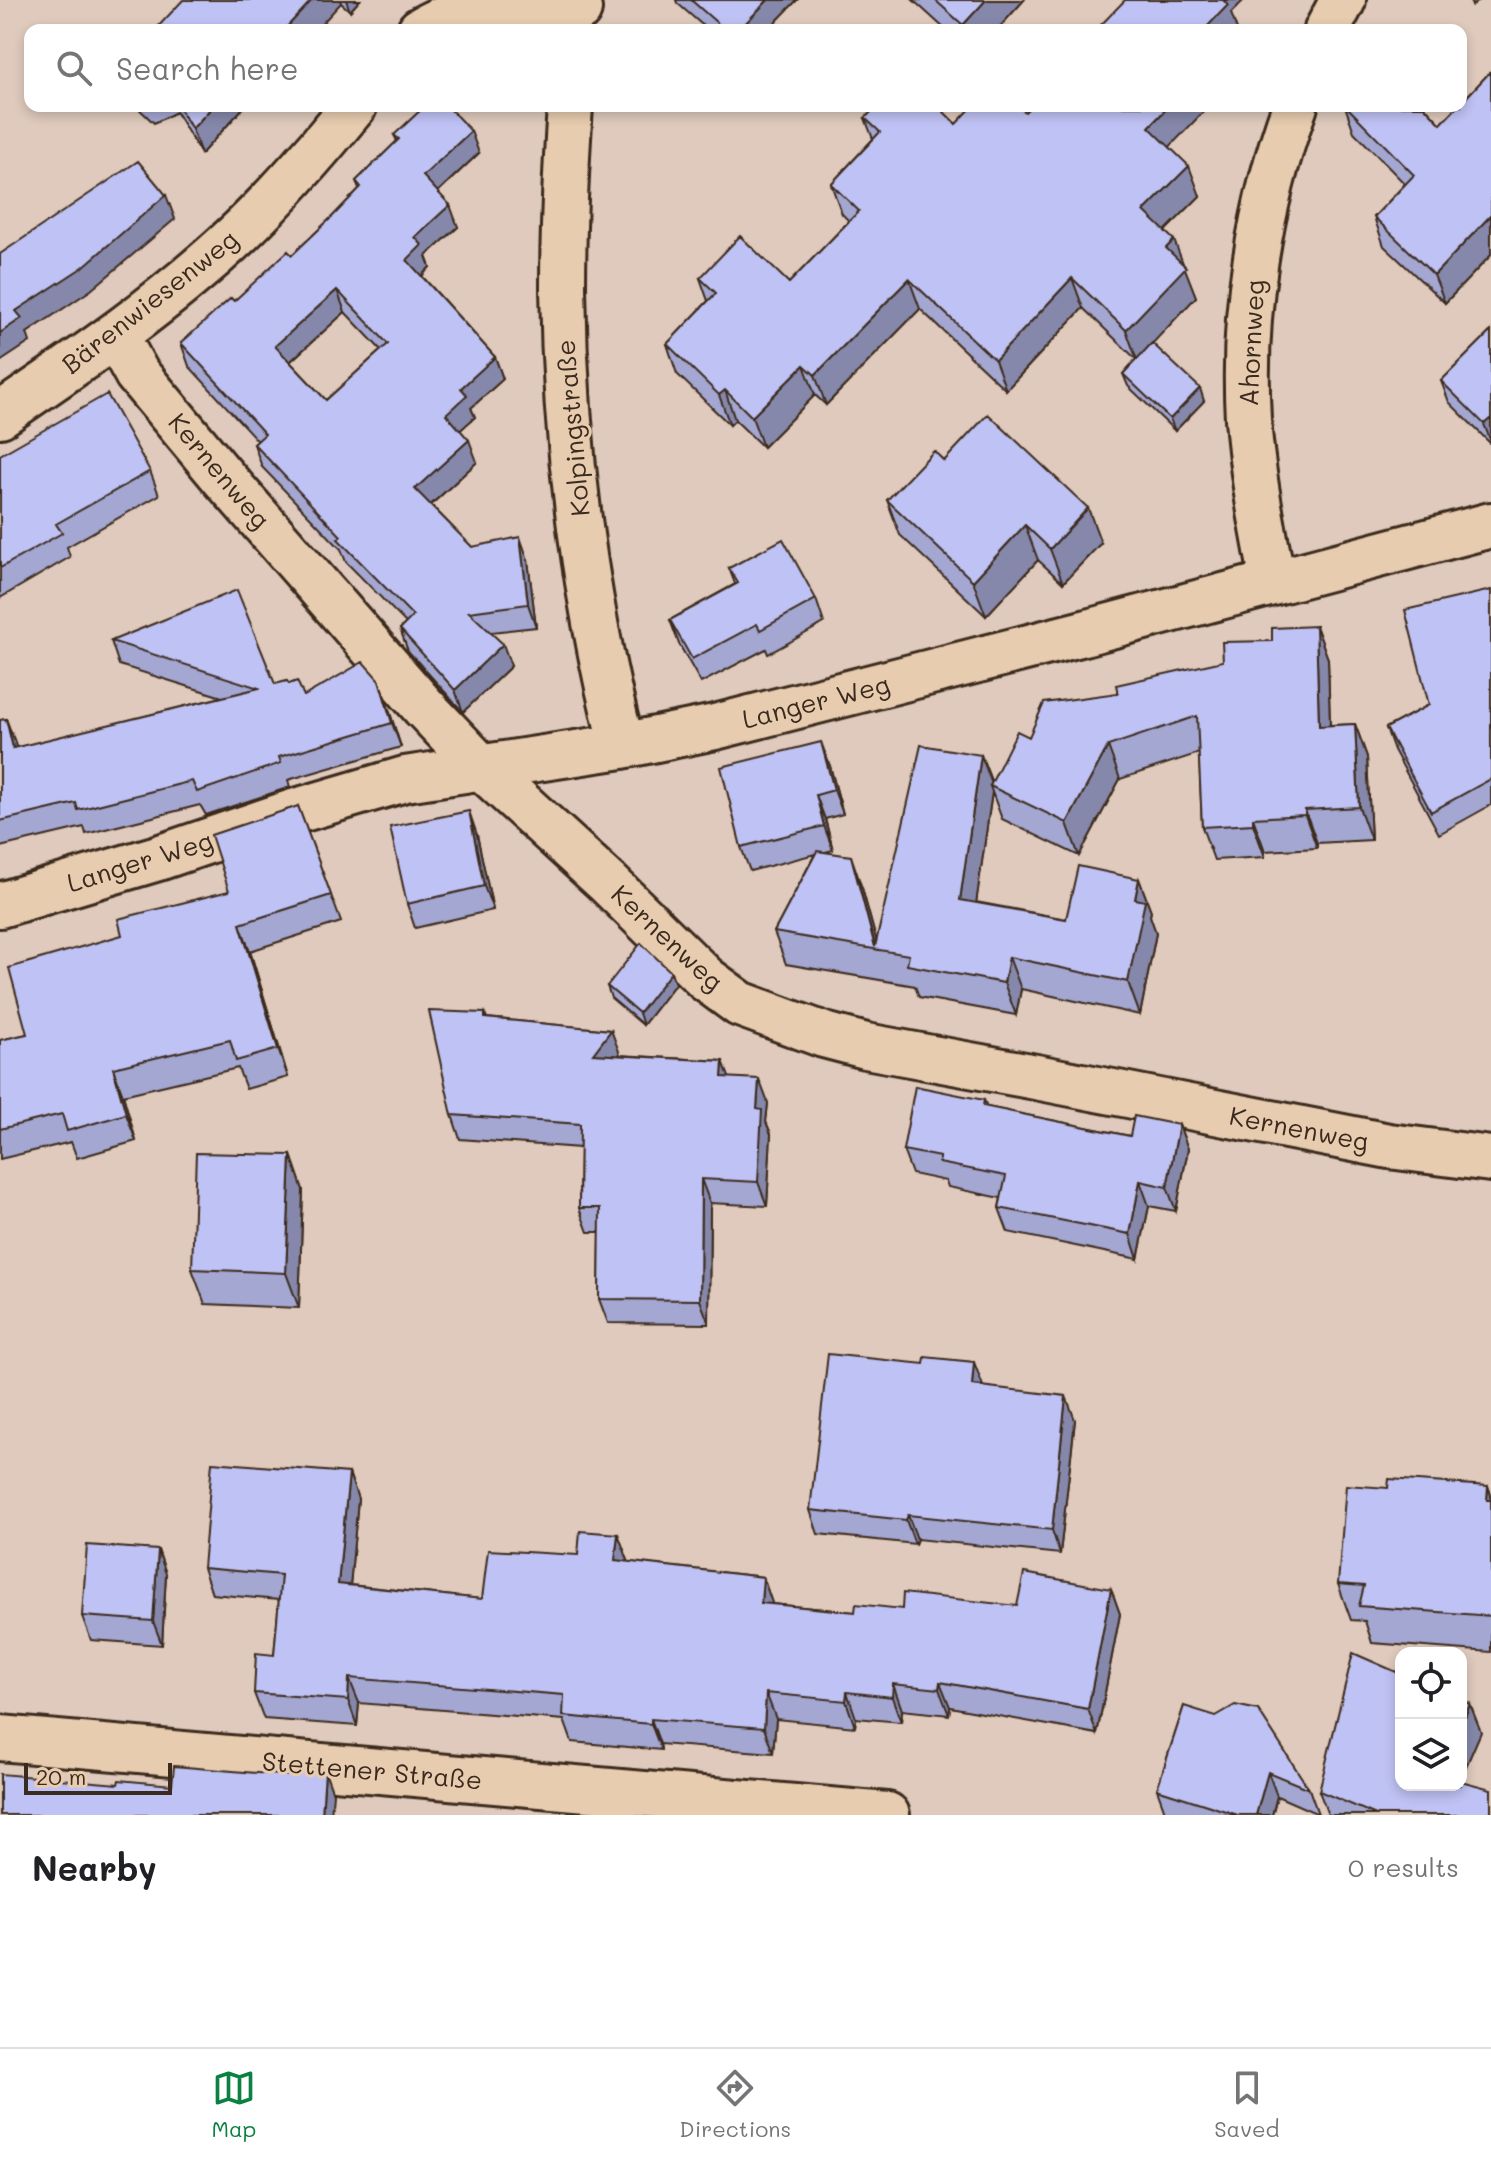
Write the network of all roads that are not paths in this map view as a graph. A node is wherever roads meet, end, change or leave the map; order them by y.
1 (1343, 0) edge
2 (579, 13) edge
3 (429, 24) edge
4 (1330, 24) edge
5 (349, 112) edge
6 (570, 112) edge
7 (1293, 112) edge
8 (116, 336) junction
9 (0, 415) edge
10 (1491, 525) edge
11 (1273, 582) junction
12 (622, 746) junction
13 (480, 766) junction
14 (0, 905) edge
15 (1491, 1159) edge
16 (0, 1738) edge
17 (887, 1815) edge

1 - 4 street
2 - 3 street
5 - 8 street, Bärenwiesenweg
6 - 12 street, Kolpingstraße
7 - 11 street, Ahornweg
8 - 9 street, Bärenwiesenweg
8 - 13 street, Kernenweg
10 - 11 street, Langer Weg
11 - 12 street, Langer Weg
12 - 13 street, Langer Weg
13 - 14 street, Langer Weg
13 - 15 street, Kernenweg
16 - 17 street, Stettener Straße

